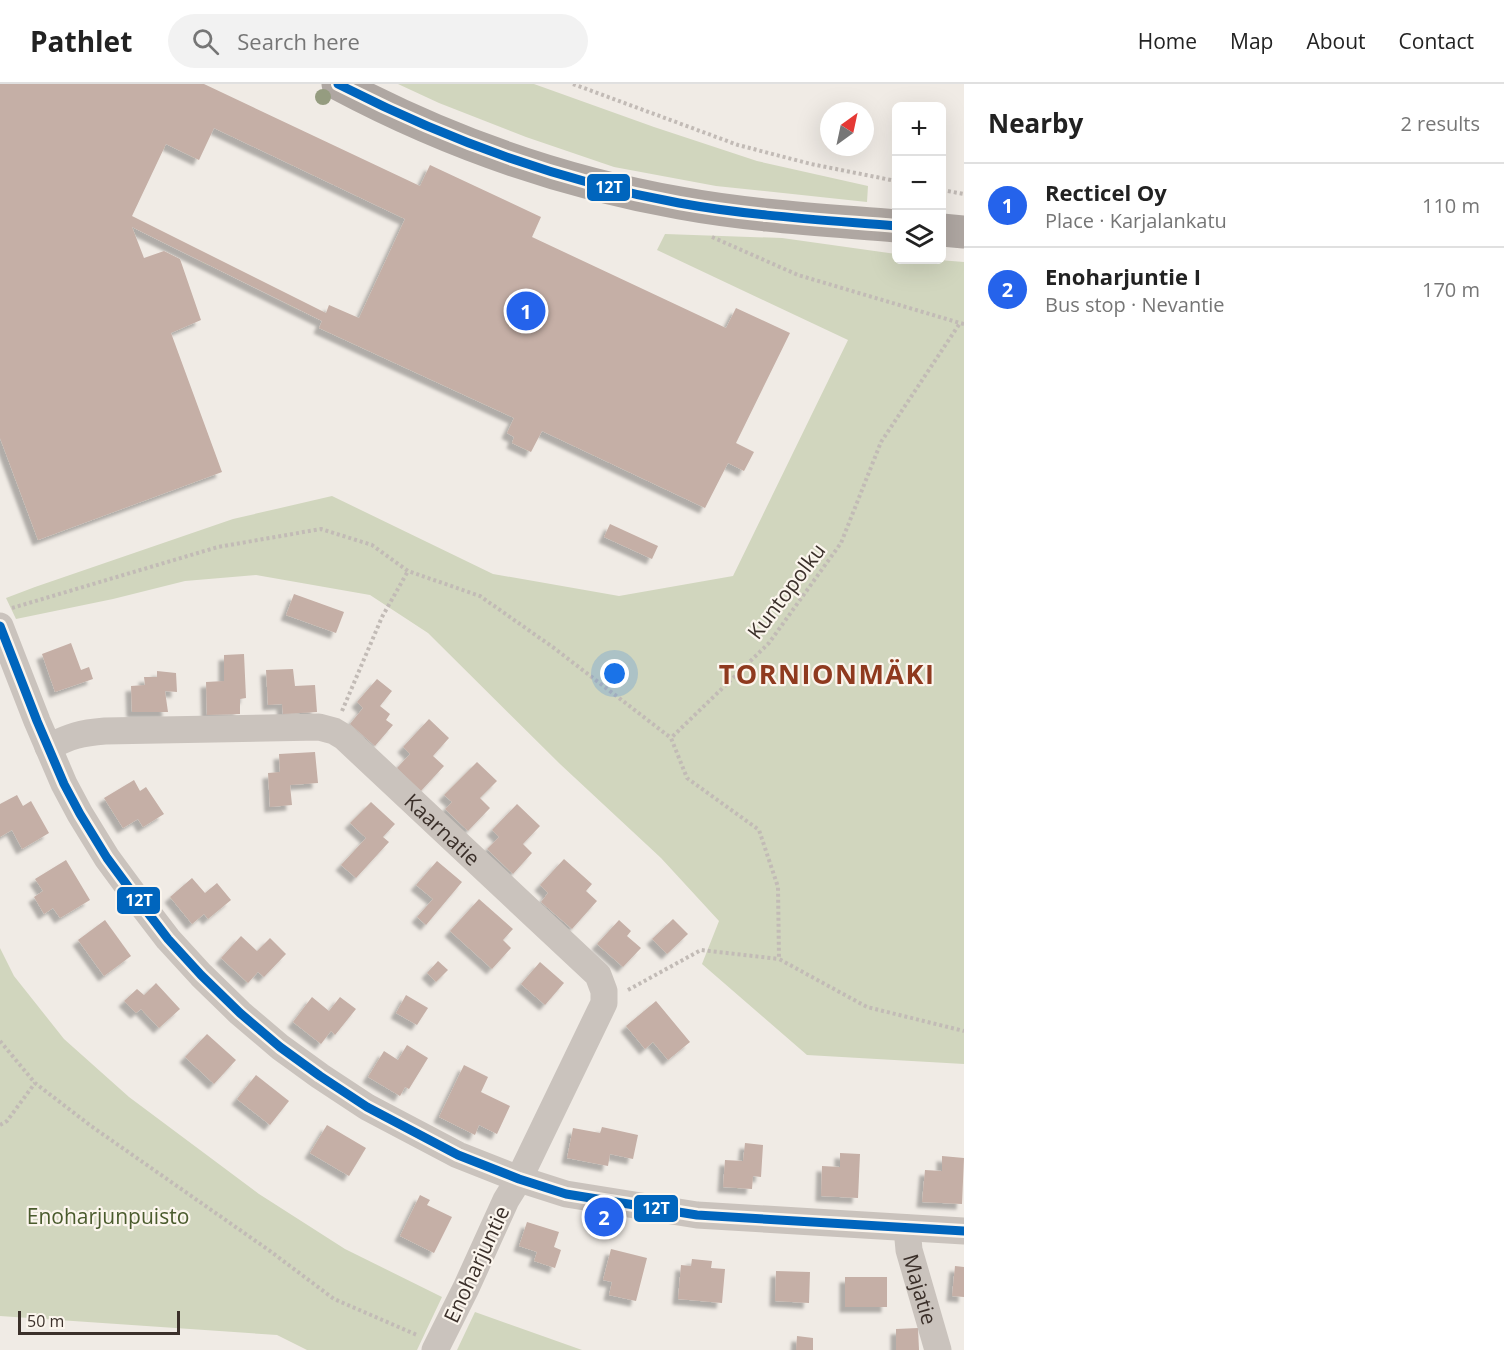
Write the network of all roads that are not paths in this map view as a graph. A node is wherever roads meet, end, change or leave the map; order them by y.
1 (338, 84) edge
2 (892, 226) edge
3 (946, 230) edge
4 (964, 232) edge
5 (5, 617) edge
6 (48, 747) junction
7 (519, 1179) junction
8 (907, 1228) junction
9 (964, 1231) edge
10 (437, 1348) edge
11 (938, 1350) edge

1 - 2 main road
3 - 4 main road
5 - 6 street
6 - 7 street
6 - 7 street, Kaarnatie
7 - 8 street
7 - 10 street, Enoharjuntie
8 - 9 street
8 - 11 street, Majatie

